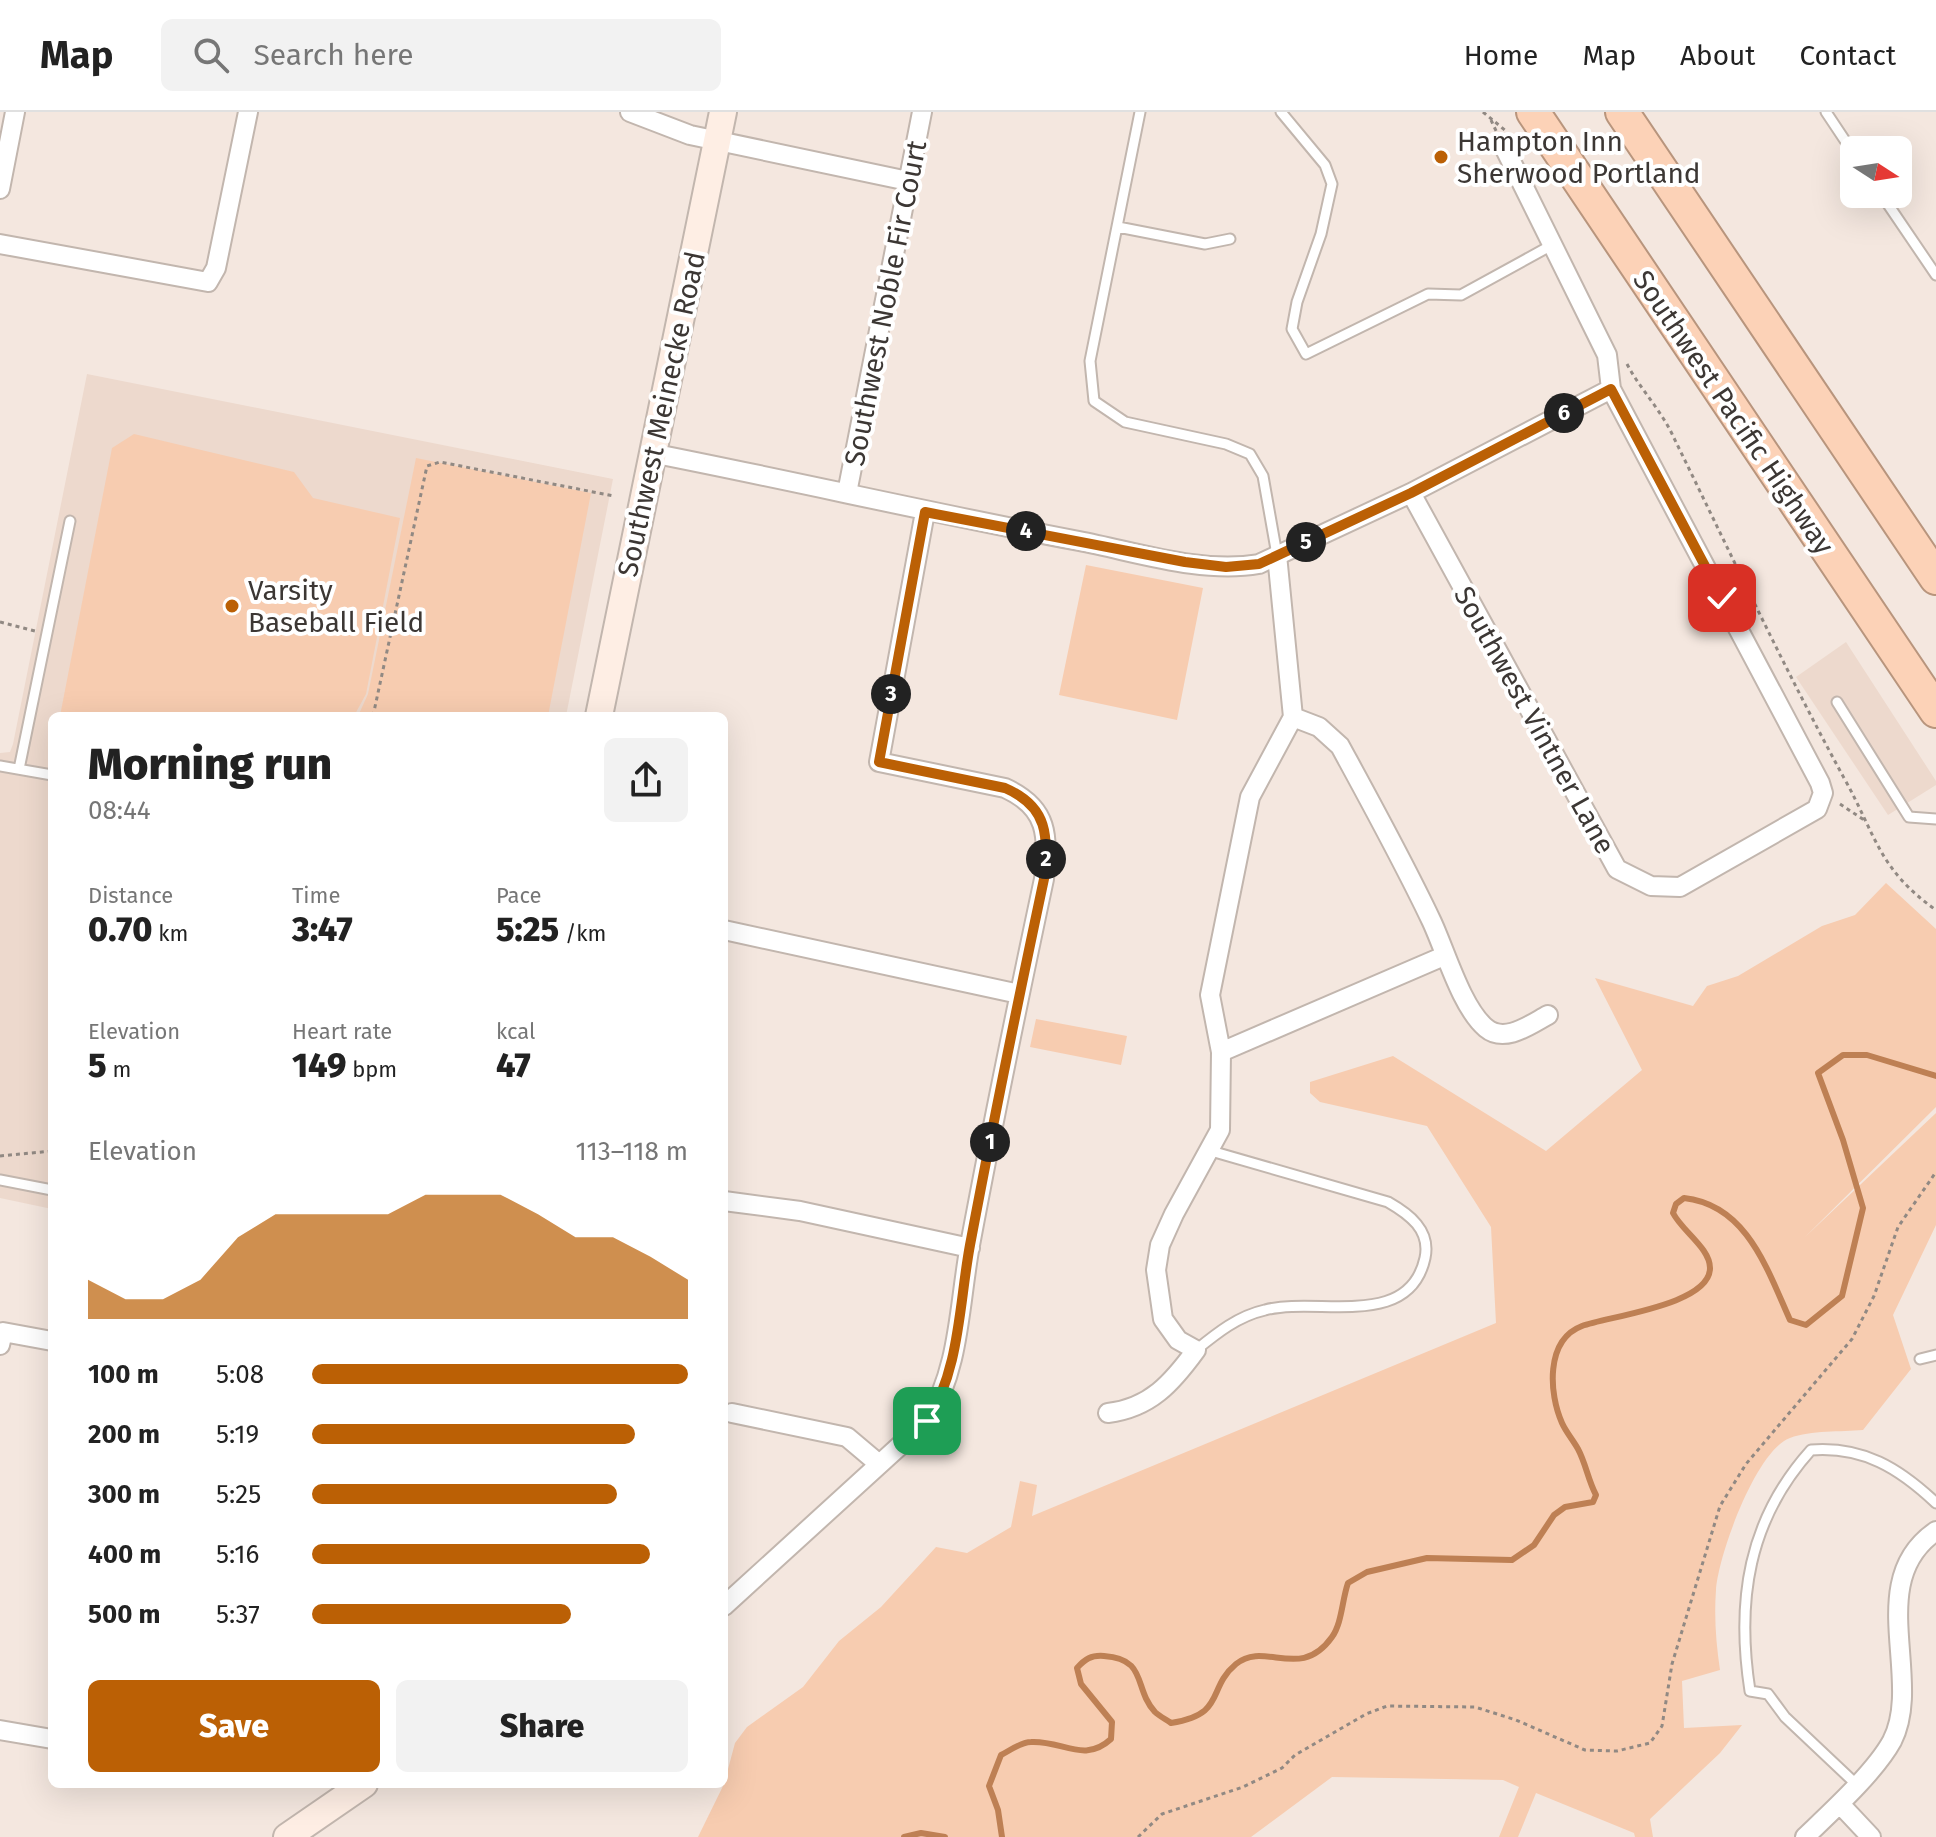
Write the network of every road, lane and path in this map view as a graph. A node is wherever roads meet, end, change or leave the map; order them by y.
1 (15, 112) edge
2 (248, 112) edge
3 (630, 112) edge
4 (723, 112) edge
5 (922, 112) edge
6 (1140, 112) edge
7 (1281, 112) edge
8 (1483, 112) edge
9 (1533, 112) edge
10 (1622, 112) edge
11 (1826, 112) edge
12 (1842, 136) edge
13 (718, 140) junction
14 (1505, 140) joint
15 (908, 181) junction
16 (0, 189) edge
17 (1891, 208) edge
18 (1118, 227) junction
19 (1230, 239) dead end
20 (0, 244) edge
21 (1552, 245) junction
22 (1936, 275) edge
23 (1623, 354) dead end
24 (1611, 389) junction
25 (651, 453) junction
26 (847, 493) junction
27 (1411, 493) junction
28 (614, 496) dead end
29 (925, 512) junction
30 (70, 521) dead end
31 (1926, 553) edge
32 (1277, 555) junction
33 (1936, 578) edge
34 (0, 622) edge
35 (46, 634) junction
36 (1837, 702) dead end
37 (1936, 711) edge
38 (374, 712) edge
39 (600, 712) edge
40 (1293, 717) junction
41 (0, 766) edge
42 (19, 769) junction
43 (48, 774) edge
44 (1822, 798) junction
45 (1936, 819) edge
46 (1864, 820) junction
47 (1936, 910) edge
48 (728, 931) edge
49 (1444, 956) junction
50 (1019, 994) junction
51 (1548, 1015) dead end
52 (1221, 1052) junction
53 (48, 1151) edge
54 (1211, 1151) junction
55 (0, 1156) edge
56 (1936, 1172) edge
57 (0, 1180) edge
58 (48, 1189) edge
59 (728, 1202) edge
60 (970, 1248) junction
61 (1, 1339) edge
62 (48, 1341) edge
63 (1196, 1350) junction
64 (1936, 1355) edge
65 (1920, 1359) dead end
66 (732, 1413) dead end
67 (1108, 1413) dead end
68 (879, 1464) junction
69 (1936, 1503) edge
70 (1936, 1531) edge
71 (728, 1602) edge
72 (0, 1730) edge
73 (48, 1738) edge
74 (1856, 1784) junction
75 (358, 1788) edge
76 (1840, 1804) junction
77 (287, 1837) edge
78 (1138, 1837) edge
79 (1805, 1837) edge
80 (1871, 1837) edge

1 - 16 street
2 - 20 street
3 - 13 street
4 - 13 main road, Southwest Meinecke Road
5 - 15 street, Southwest Noble Fir Court
6 - 18 lane
7 - 21 lane
8 - 14 path
9 - 37 highway, Southwest Pacific Highway
10 - 31 highway
11 - 12 lane
13 - 15 street
13 - 25 main road, Southwest Meinecke Road
14 - 21 street
15 - 26 street, Southwest Noble Fir Court
17 - 22 lane
18 - 19 lane
18 - 32 lane
21 - 24 street
23 - 46 path
24 - 27 street
24 - 44 street
25 - 26 street
25 - 39 main road, Southwest Meinecke Road
26 - 29 street
27 - 32 street
27 - 44 street, Southwest Vintner Lane
28 - 38 path
29 - 32 street
29 - 50 street
30 - 35 lane
31 - 33 highway
32 - 40 street
34 - 35 path
35 - 42 lane
36 - 45 lane
40 - 49 street
40 - 52 street
41 - 42 lane
42 - 43 lane
44 - 46 path
46 - 47 path
48 - 50 street
49 - 51 street
49 - 52 street
50 - 60 street
52 - 54 street
53 - 55 path
54 - 63 street
54 - 63 lane
56 - 78 path
57 - 58 lane
59 - 60 street
60 - 68 street
61 - 62 street
63 - 67 street
64 - 65 lane
66 - 68 street
68 - 71 street
69 - 74 lane
70 - 74 street
72 - 73 street
74 - 76 street
75 - 77 main road
76 - 79 street
76 - 80 street

